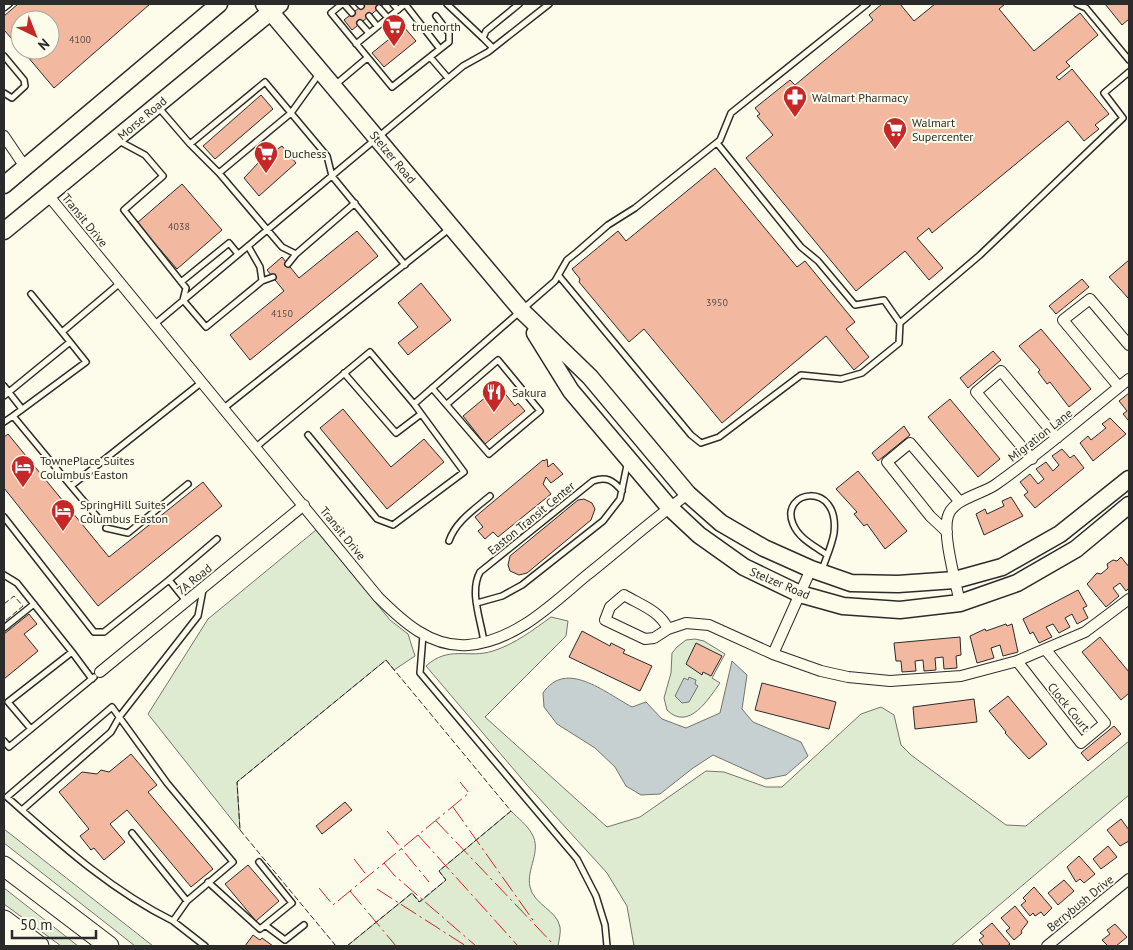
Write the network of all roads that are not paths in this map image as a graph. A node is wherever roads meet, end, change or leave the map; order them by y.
1 (9, 4) edge
2 (219, 4) edge
3 (343, 4) edge
4 (393, 4) edge
5 (404, 4) edge
6 (447, 4) edge
7 (506, 4) edge
8 (519, 4) edge
9 (549, 4) edge
10 (866, 4) edge
11 (1077, 4) edge
12 (272, 6) edge
13 (452, 6) edge
14 (4, 8) edge
15 (379, 8) dead end
16 (398, 10) junction
17 (511, 10) junction
18 (352, 14) dead end
19 (369, 16) dead end
20 (436, 16) dead end
21 (388, 18) junction
22 (360, 23) dead end
23 (378, 26) junction
24 (369, 33) junction
25 (483, 38) junction
26 (356, 44) junction
27 (493, 48) junction
28 (440, 50) junction
29 (4, 56) edge
30 (430, 57) junction
31 (367, 58) junction
32 (1129, 60) edge
33 (321, 71) junction
34 (1129, 72) edge
35 (448, 78) junction
36 (334, 86) junction
37 (4, 92) edge
38 (157, 106) junction
39 (1129, 112) edge
40 (291, 113) junction
41 (1123, 118) junction
42 (4, 136) edge
43 (377, 138) junction
44 (116, 139) junction
45 (717, 143) junction
46 (190, 144) junction
47 (25, 167) junction
48 (218, 173) junction
49 (332, 176) junction
50 (4, 185) edge
51 (48, 195) junction
52 (354, 203) junction
53 (452, 227) junction
54 (4, 231) edge
55 (266, 231) junction
56 (248, 246) junction
57 (238, 254) junction
58 (296, 254) junction
59 (288, 264) dead end
60 (405, 265) junction
61 (559, 276) junction
62 (272, 277) dead end
63 (262, 281) junction
64 (181, 282) junction
65 (120, 283) junction
66 (31, 294) dead end
67 (183, 300) junction
68 (522, 311) junction
69 (900, 323) junction
70 (155, 324) junction
71 (62, 332) junction
72 (70, 342) junction
73 (1129, 345) edge
74 (344, 373) junction
75 (1129, 379) edge
76 (203, 382) junction
77 (4, 386) edge
78 (1119, 387) junction
79 (432, 388) junction
80 (9, 392) junction
81 (4, 396) edge
82 (414, 404) junction
83 (447, 404) junction
84 (224, 408) junction
85 (22, 409) junction
86 (421, 414) junction
87 (13, 416) junction
88 (4, 422) edge
89 (308, 435) dead end
90 (1057, 438) junction
91 (256, 447) junction
92 (626, 456) junction
93 (1032, 459) junction
94 (1129, 479) edge
95 (188, 484) dead end
96 (71, 486) junction
97 (622, 491) junction
98 (688, 494) junction
99 (490, 496) dead end
100 (960, 502) junction
101 (304, 505) junction
102 (1129, 506) edge
103 (669, 507) junction
104 (4, 517) edge
105 (99, 519) dead end
106 (106, 528) dead end
107 (947, 532) junction
108 (217, 539) dead end
109 (449, 540) dead end
110 (827, 555) junction
111 (816, 571) junction
112 (4, 575) edge
113 (169, 580) junction
114 (955, 580) junction
115 (204, 587) junction
116 (800, 594) junction
117 (1129, 599) edge
118 (186, 601) junction
119 (477, 602) junction
120 (960, 603) junction
121 (34, 604) junction
122 (4, 628) edge
123 (668, 630) junction
124 (423, 635) junction
125 (484, 642) junction
126 (1046, 650) junction
127 (72, 652) junction
128 (773, 654) junction
129 (1017, 661) junction
130 (96, 676) junction
131 (6, 702) edge
132 (120, 716) junction
133 (31, 729) junction
134 (4, 740) edge
135 (22, 810) junction
136 (132, 833) dead end
137 (259, 862) dead end
138 (4, 866) edge
139 (1129, 879) edge
140 (208, 882) junction
141 (187, 901) junction
142 (4, 920) edge
143 (173, 921) junction
144 (265, 925) junction
145 (304, 925) dead end
146 (4, 940) edge
147 (14, 946) edge
148 (39, 946) edge
149 (110, 946) edge
150 (205, 946) edge
151 (607, 946) edge
152 (1047, 946) edge

1 - 14 lane
2 - 47 main road
3 - 18 lane
3 - 26 lane
4 - 16 lane
5 - 16 lane
5 - 28 lane
6 - 13 lane
7 - 17 lane
8 - 17 lane
9 - 27 lane
10 - 45 lane
11 - 32 lane
12 - 33 main road, Stelzer Road
12 - 38 main road, Morse Road
13 - 25 lane
15 - 21 lane
16 - 21 lane
17 - 25 lane
19 - 23 lane
20 - 28 lane
21 - 23 lane
22 - 24 lane
23 - 24 lane
24 - 26 lane
25 - 27 lane
26 - 31 lane
27 - 35 lane
28 - 30 lane
29 - 37 lane
30 - 31 lane
30 - 35 lane
31 - 36 lane
33 - 36 main road, Stelzer Road
33 - 40 lane
34 - 41 lane
35 - 43 lane
36 - 43 main road, Stelzer Road
38 - 44 main road, Morse Road
38 - 46 lane
39 - 41 lane
40 - 46 lane
40 - 48 lane
40 - 49 lane
41 - 69 lane
42 - 47 street
43 - 49 lane
43 - 53 main road, Stelzer Road
44 - 51 main road, Morse Road
44 - 64 lane
45 - 61 lane
45 - 69 lane
46 - 48 lane
47 - 50 main road
48 - 55 lane
49 - 52 lane
49 - 55 lane
51 - 54 main road, Morse Road
51 - 65 street, Transit Drive
52 - 58 lane
52 - 60 lane
53 - 60 lane
53 - 68 main road, Stelzer Road
55 - 56 lane
55 - 58 lane
56 - 57 lane
56 - 63 lane
57 - 64 lane
57 - 67 lane
58 - 59 lane
60 - 84 lane
61 - 68 lane
61 - 69 lane
62 - 63 lane
63 - 67 lane
64 - 67 lane
65 - 70 street, Transit Drive
65 - 71 lane
66 - 71 lane
67 - 70 lane
68 - 79 lane
68 - 92 main road, Stelzer Road
68 - 98 main road, Stelzer Road
70 - 76 street, Transit Drive
71 - 72 lane
72 - 80 lane
72 - 85 lane
73 - 78 street
74 - 82 lane
74 - 86 lane
74 - 91 lane
75 - 78 street, Migration Lane
76 - 84 street, Transit Drive
76 - 96 lane
77 - 80 lane
78 - 90 street, Migration Lane
79 - 82 lane
79 - 83 lane
80 - 81 lane
80 - 85 lane
82 - 86 lane
83 - 83 lane
84 - 91 street, Transit Drive
85 - 87 lane
86 - 89 lane
87 - 88 lane
87 - 96 lane
90 - 93 street, Migration Lane
90 - 93 street
91 - 101 street, Transit Drive
92 - 97 lane
92 - 103 main road, Stelzer Road
93 - 100 street, Migration Lane
94 - 114 main road, Stelzer Road
95 - 106 lane
96 - 105 lane
97 - 119 lane
97 - 119 lane, Easton Transit Center
98 - 103 street, Transit Drive
98 - 111 main road, Stelzer Road
99 - 109 lane
100 - 107 street
100 - 107 street
101 - 115 street, 7A Road
101 - 124 street, Transit Drive
102 - 120 main road, Stelzer Road
103 - 116 main road, Stelzer Road
103 - 125 street, Transit Drive
104 - 113 lane
107 - 114 street
108 - 113 lane
110 - 110 lane
110 - 111 lane
111 - 114 main road, Stelzer Road
111 - 116 street
112 - 121 lane
113 - 118 lane
114 - 120 street
115 - 118 street, 7A Road
115 - 132 lane
116 - 120 main road, Stelzer Road
116 - 128 street
117 - 126 street
118 - 130 street, 7A Road
119 - 125 lane, Easton Transit Center
121 - 122 lane
121 - 127 lane
123 - 123 street
123 - 128 street
124 - 125 street, Transit Drive
124 - 151 lane
126 - 129 street
126 - 129 street, Clock Court
127 - 130 lane
127 - 131 lane
128 - 129 street
130 - 133 lane
131 - 133 lane
132 - 135 lane
132 - 135 lane
132 - 140 lane
133 - 134 lane
135 - 143 lane
136 - 141 lane
137 - 144 lane
138 - 149 highway
139 - 152 street, Berrybush Drive
140 - 141 lane
140 - 144 lane
141 - 143 lane
142 - 148 highway
143 - 150 lane
144 - 145 lane
146 - 147 highway

